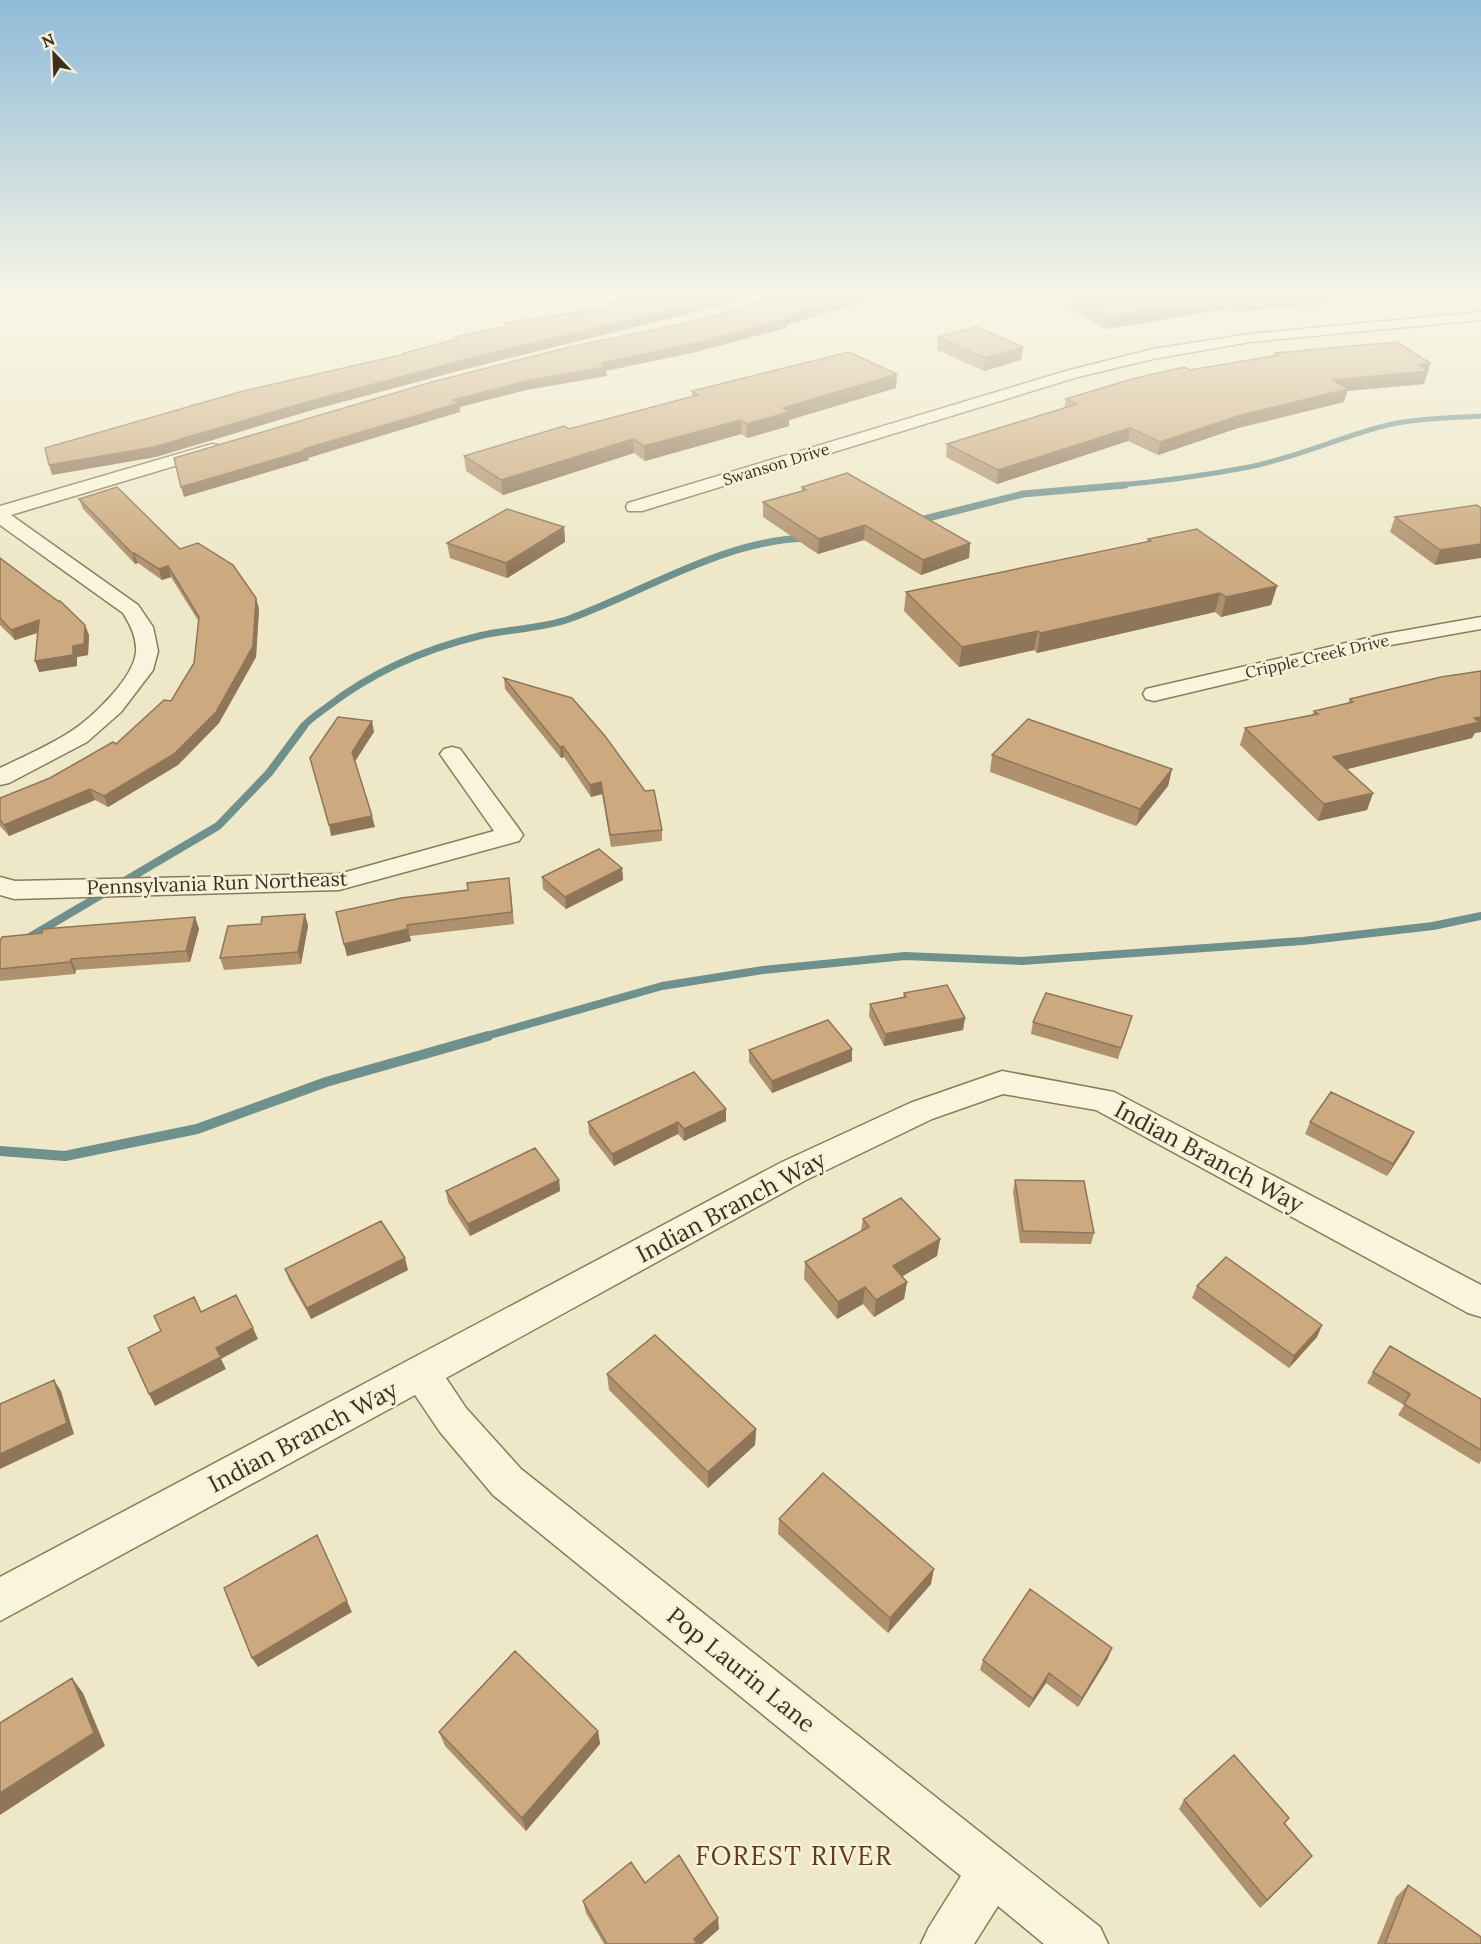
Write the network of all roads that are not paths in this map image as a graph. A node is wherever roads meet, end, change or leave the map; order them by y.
1 (1027, 388) edge
2 (225, 446) edge
3 (635, 507) dead end
4 (0, 514) edge
5 (1481, 623) edge
6 (1154, 694) dead end
7 (452, 754) dead end
8 (0, 778) edge
9 (0, 886) edge
10 (1481, 1302) edge
11 (422, 1373) junction
12 (0, 1600) edge
13 (992, 1872) junction
14 (946, 1944) edge
15 (1083, 1944) edge

1 - 3 street, Swanson Drive
2 - 4 street
4 - 8 street
5 - 6 street, Cripple Creek Drive
7 - 9 street, Pennsylvania Run Northeast
10 - 11 street, Indian Branch Way
11 - 12 street, Indian Branch Way
11 - 13 street, Pop Laurin Lane
13 - 14 street
13 - 15 street, Pop Laurin Lane

